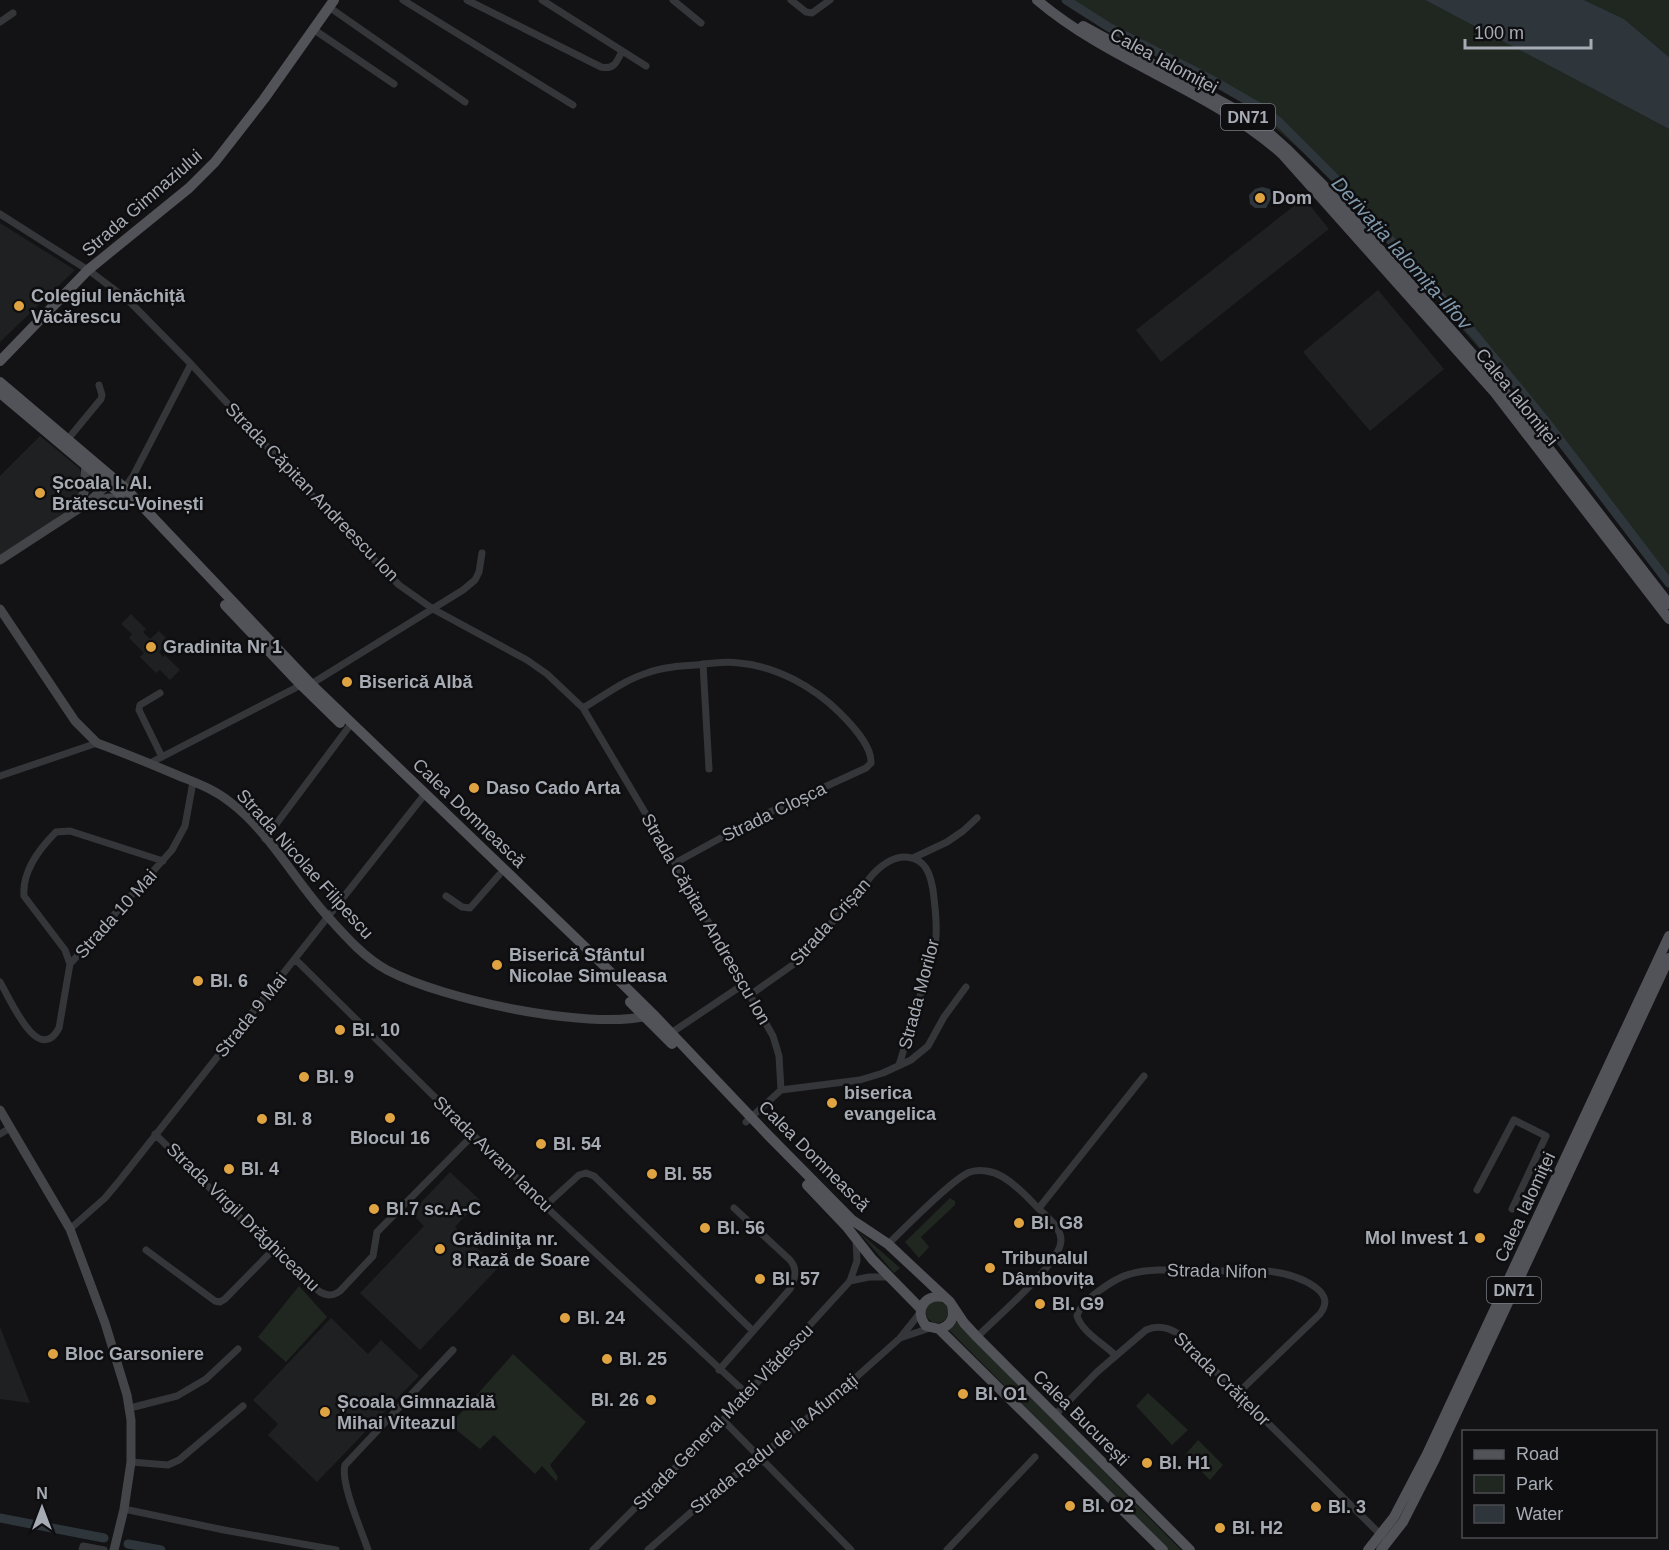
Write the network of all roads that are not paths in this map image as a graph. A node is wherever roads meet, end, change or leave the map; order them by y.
1 (403, 0) edge
2 (467, 0) edge
3 (542, 0) edge
4 (673, 0) edge
5 (791, 0) edge
6 (830, 0) edge
7 (1037, 0) edge
8 (1048, 0) edge
9 (332, 3) edge
10 (13, 14) dead end
11 (0, 22) edge
12 (701, 23) dead end
13 (313, 29) junction
14 (622, 51) junction
15 (646, 66) dead end
16 (394, 84) dead end
17 (465, 102) dead end
18 (573, 105) dead end
19 (0, 214) edge
20 (88, 270) junction
21 (0, 362) edge
22 (191, 364) junction
23 (0, 382) edge
24 (99, 385) dead end
25 (0, 393) edge
26 (66, 442) junction
27 (86, 464) junction
28 (112, 481) junction
29 (125, 496) junction
30 (86, 504) junction
31 (71, 514) junction
32 (482, 553) dead end
33 (0, 560) edge
34 (1669, 604) edge
35 (0, 609) edge
36 (432, 609) junction
37 (1669, 619) edge
38 (703, 664) junction
39 (306, 684) junction
40 (160, 693) dead end
41 (583, 708) junction
42 (349, 726) junction
43 (97, 743) junction
44 (162, 757) junction
45 (150, 763) junction
46 (709, 769) dead end
47 (1, 775) edge
48 (194, 782) junction
49 (422, 797) junction
50 (977, 818) dead end
51 (265, 838) junction
52 (913, 858) junction
53 (164, 861) junction
54 (675, 863) junction
55 (499, 875) junction
56 (446, 896) dead end
57 (328, 918) junction
58 (1669, 936) edge
59 (1669, 958) edge
60 (295, 959) junction
61 (70, 964) junction
62 (0, 982) edge
63 (744, 984) junction
64 (966, 987) dead end
65 (3, 993) edge
66 (750, 995) junction
67 (649, 1016) junction
68 (671, 1033) junction
69 (899, 1065) junction
70 (1144, 1076) dead end
71 (781, 1089) junction
72 (0, 1110) edge
73 (748, 1120) junction
74 (10, 1128) junction
75 (0, 1134) edge
76 (155, 1134) junction
77 (472, 1135) junction
78 (1477, 1190) dead end
79 (545, 1206) junction
80 (734, 1208) dead end
81 (1039, 1208) junction
82 (1512, 1209) dead end
83 (70, 1229) junction
84 (855, 1238) junction
85 (888, 1244) junction
86 (146, 1250) dead end
87 (273, 1250) junction
88 (888, 1277) junction
89 (850, 1281) junction
90 (943, 1297) junction
91 (952, 1306) junction
92 (920, 1311) junction
93 (935, 1329) junction
94 (753, 1331) junction
95 (978, 1337) junction
96 (900, 1338) junction
97 (238, 1349) dead end
98 (453, 1350) dead end
99 (1116, 1355) junction
100 (719, 1370) junction
101 (1238, 1393) junction
102 (747, 1394) junction
103 (243, 1406) dead end
104 (130, 1408) junction
105 (1055, 1415) junction
106 (723, 1420) junction
107 (759, 1457) junction
108 (1035, 1457) dead end
109 (131, 1462) junction
110 (124, 1509) junction
111 (1383, 1542) edge
112 (82, 1550) edge
113 (104, 1550) edge
114 (114, 1550) edge
115 (336, 1550) edge
116 (368, 1550) edge
117 (593, 1550) edge
118 (648, 1550) edge
119 (851, 1550) edge
120 (947, 1550) edge
121 (1163, 1550) edge
122 (1190, 1550) edge
123 (1368, 1550) edge

1 - 18 street
2 - 14 street
3 - 14 street
4 - 12 street
5 - 6 street
7 - 37 main road, Calea Ialomiței / DN71
8 - 34 main road, Calea Ialomiței / DN71
9 - 13 main road, Strada Gimnaziului
9 - 17 street, Strada Gimnaziului
10 - 11 street
13 - 16 street
13 - 20 main road, Strada Gimnaziului
14 - 15 street
19 - 20 street, Strada Căpitan Andreescu Ion
20 - 21 main road, Strada Gimnaziului
20 - 22 street, Strada Căpitan Andreescu Ion
22 - 29 street
22 - 36 street, Strada Căpitan Andreescu Ion
23 - 26 main road, Calea Domnească
24 - 26 street
25 - 26 main road, Calea Domnească
26 - 27 main road
26 - 28 main road, Calea Domnească
27 - 28 main road
27 - 31 street
28 - 29 main road, Calea Domnească
28 - 30 street
29 - 30 street
29 - 39 main road, Calea Domnească
30 - 31 street
31 - 33 street
32 - 36 street
35 - 43 street, Strada Nicolae Filipescu
36 - 39 street
36 - 41 street, Strada Căpitan Andreescu Ion
38 - 41 street
38 - 46 street
38 - 54 street, Strada Cloșca
39 - 42 main road, Calea Domnească
39 - 44 street
40 - 44 street
41 - 54 street, Strada Căpitan Andreescu Ion
42 - 49 main road, Calea Domnească
42 - 51 street
43 - 45 street, Strada Nicolae Filipescu
43 - 47 street
44 - 45 street
45 - 48 street, Strada Nicolae Filipescu
48 - 51 street, Strada Nicolae Filipescu
48 - 53 street, Strada 10 Mai
49 - 55 main road, Calea Domnească
49 - 57 street, Strada 9 Mai
49 - 67 main road, Calea Domnească
50 - 52 street, Strada Crișan
51 - 57 street, Strada Nicolae Filipescu
52 - 66 street, Strada Crișan
52 - 69 street, Strada Morilor
53 - 61 street, Strada 10 Mai
53 - 61 street
54 - 63 street, Strada Căpitan Andreescu Ion
55 - 56 street
55 - 67 main road, Calea Domnească
57 - 60 street, Strada 9 Mai
57 - 67 street, Strada Nicolae Filipescu
58 - 111 main road, Calea Ialomiței / DN71
59 - 111 main road, Calea Ialomiței / DN71
60 - 76 street, Strada 9 Mai
60 - 77 street, Strada Avram Iancu
61 - 65 street, Strada 10 Mai
62 - 65 street, Strada 10 Mai
63 - 66 street, Strada Căpitan Andreescu Ion
63 - 68 street
64 - 69 street
66 - 71 street, Strada Căpitan Andreescu Ion
67 - 68 main road, Calea Domnească
67 - 73 main road, Calea Domnească
68 - 73 main road, Calea Domnească
69 - 71 street
70 - 81 street
71 - 73 street
72 - 74 street
73 - 84 main road, Calea Domnească
73 - 85 main road, Calea Domnească
74 - 75 street
74 - 83 street
76 - 83 street, Strada 9 Mai
76 - 87 street, Strada Virgil Drăghiceanu
77 - 79 street, Strada Avram Iancu
77 - 87 street, Strada Virgil Drăghiceanu
78 - 82 street
79 - 94 street
79 - 100 street, Strada Avram Iancu
80 - 94 street
81 - 85 street
81 - 95 street
83 - 104 street
84 - 88 main road, Calea Domnească
84 - 89 street
85 - 90 main road
86 - 87 street
88 - 89 street
88 - 92 main road, Calea Domnească
89 - 102 street, Strada General Matei Vlădescu
90 - 91 main road
90 - 92 main road
91 - 93 main road
91 - 95 main road, Calea București
92 - 93 main road
92 - 96 street, Strada Radu de la Afumați
93 - 96 street, Strada Radu de la Afumați
93 - 121 main road, Calea București
94 - 100 street
95 - 105 main road, Calea București
96 - 107 street, Strada Radu de la Afumați
97 - 104 street
98 - 116 street
99 - 101 street, Strada Crăițelor
99 - 101 street, Strada Nifon
99 - 105 street, Strada Crăițelor
100 - 102 street, Strada Avram Iancu
101 - 111 street, Strada Crăițelor
102 - 106 street, Strada General Matei Vlădescu
103 - 109 street
104 - 109 street
105 - 122 main road, Calea București
106 - 107 street
106 - 117 street, Strada General Matei Vlădescu
107 - 118 street, Strada Radu de la Afumați
107 - 119 street
108 - 120 street
109 - 110 street
110 - 114 street
110 - 115 street
111 - 123 main road, Calea Ialomiței / DN71
112 - 113 street

